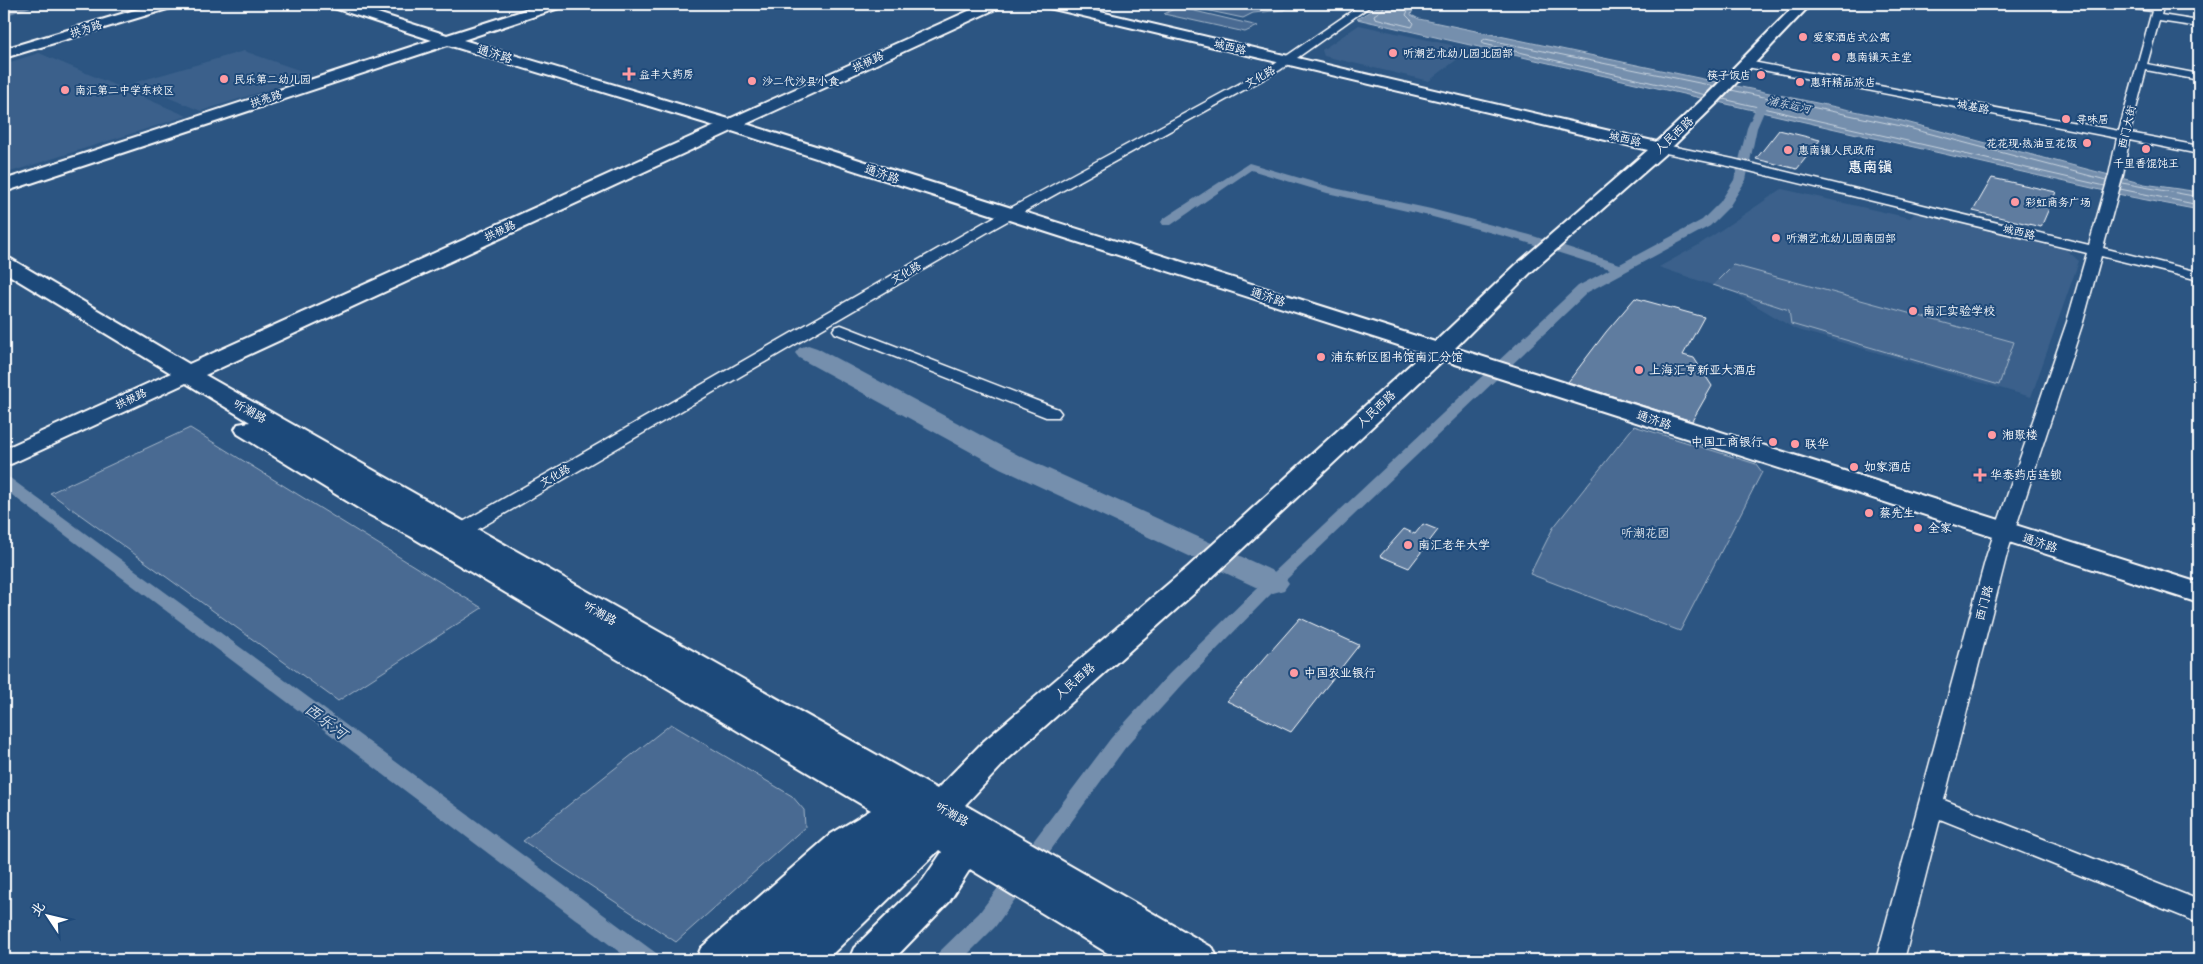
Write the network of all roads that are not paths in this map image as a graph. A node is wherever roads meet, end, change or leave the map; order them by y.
1 (155, 4) edge
2 (168, 4) edge
3 (336, 4) edge
4 (557, 4) edge
5 (984, 4) edge
6 (995, 4) edge
7 (1049, 4) edge
8 (1368, 4) edge
9 (1804, 4) edge
10 (2121, 4) edge
11 (2157, 10) edge
12 (2199, 24) edge
13 (448, 40) junction
14 (4, 50) edge
15 (4, 54) edge
16 (1288, 60) junction
17 (1747, 64) junction
18 (2141, 66) junction
19 (2199, 77) edge
20 (726, 124) junction
21 (2124, 136) junction
22 (1661, 148) junction
23 (2199, 150) edge
24 (2116, 175) joint
25 (4, 186) edge
26 (2112, 192) joint
27 (1008, 214) junction
28 (1569, 228) joint
29 (2095, 251) junction
30 (1532, 261) joint
31 (4, 263) edge
32 (2199, 276) edge
33 (4, 279) edge
34 (841, 330) dead end
35 (1438, 352) junction
36 (176, 375) junction
37 (1052, 413) dead end
38 (6, 452) edge
39 (2004, 531) junction
40 (451, 537) junction
41 (2199, 593) edge
42 (1931, 804) junction
43 (931, 823) junction
44 (1046, 883) junction
45 (2199, 912) edge
46 (722, 954) edge
47 (765, 960) edge
48 (800, 960) edge
49 (868, 960) edge
50 (1152, 960) edge
51 (1199, 960) edge
52 (1890, 960) edge

1 - 14 street, 拱为路
2 - 15 street, 拱为路
3 - 13 street, 通济路
4 - 13 street, 拱亮路
5 - 20 street, 拱极路
6 - 20 street, 拱极路
7 - 16 street, 城西路
8 - 16 street, 文化路
9 - 17 street, 人民西路
10 - 11 street
11 - 12 street
11 - 18 street, 西门大街
13 - 20 street, 通济路
13 - 25 street, 拱亮路
16 - 22 street, 城西路
16 - 27 street, 文化路
17 - 21 street, 城基路
17 - 22 street, 人民西路
18 - 19 street
18 - 21 street, 西门大街
20 - 27 street, 通济路
20 - 36 street, 拱极路
21 - 23 street, 城基路
21 - 24 street, 西门大街
22 - 28 street, 人民西路
22 - 29 street, 城西路
24 - 26 street, 西门大街
26 - 29 street, 西门大街
27 - 35 street, 通济路
27 - 40 street, 文化路
28 - 30 street, 人民西路
29 - 32 street, 城西路
29 - 39 street, 西门路
30 - 35 street, 人民西路
31 - 36 street, 听潮路
33 - 36 street, 听潮路
34 - 37 street
35 - 39 street, 通济路
35 - 43 street, 人民西路
36 - 38 street, 拱极路
36 - 40 street, 听潮路
39 - 41 street, 通济路
39 - 42 street, 西门路
40 - 43 street, 听潮路
40 - 43 street, 听潮路
42 - 45 street
42 - 52 street, 西门路
43 - 44 street, 听潮路
43 - 46 street, 人民西路
43 - 47 street, 人民西路
43 - 48 street, 人民西路
43 - 49 street, 人民西路
44 - 50 street, 听潮路
44 - 51 street, 听潮路

